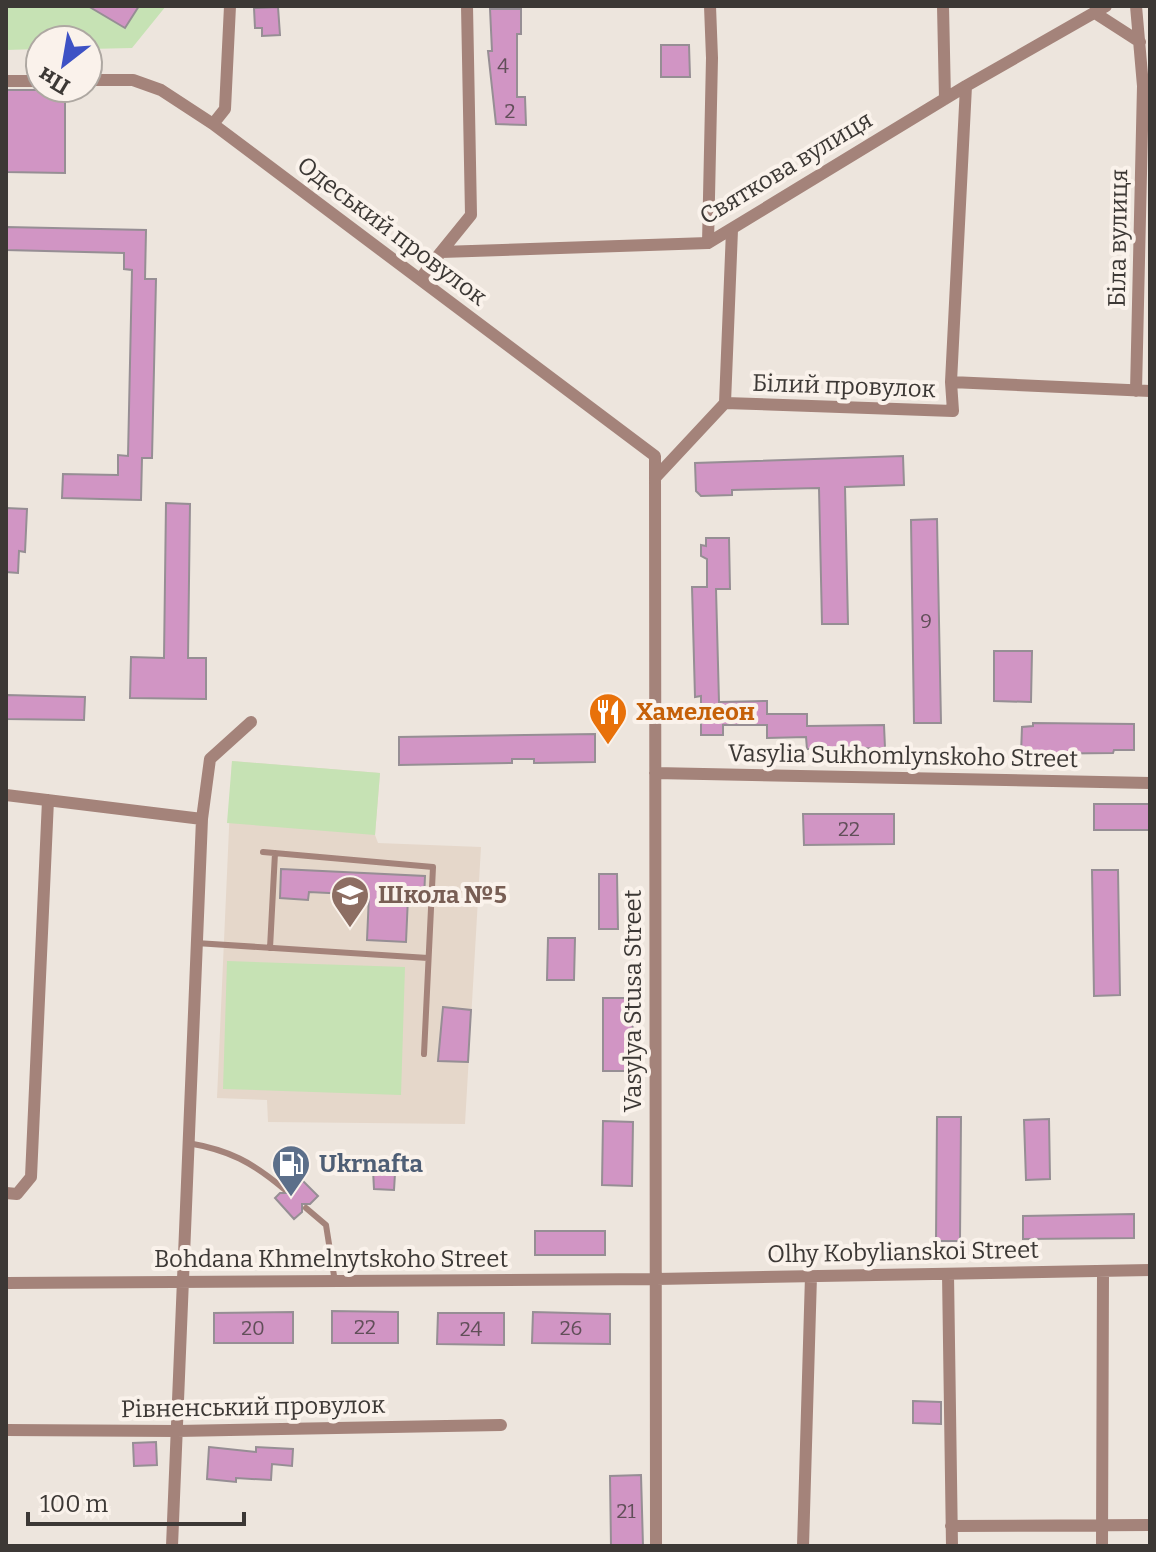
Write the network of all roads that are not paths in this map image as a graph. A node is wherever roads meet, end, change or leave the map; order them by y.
1 (230, 6) edge
2 (467, 6) edge
3 (710, 6) edge
4 (943, 6) edge
5 (1136, 6) edge
6 (1100, 9) edge
7 (1140, 42) junction
8 (104, 80) edge
9 (966, 86) junction
10 (1147, 86) edge
11 (945, 99) junction
12 (213, 124) junction
13 (732, 230) junction
14 (708, 243) junction
15 (441, 252) junction
16 (420, 279) junction
17 (951, 382) junction
18 (1136, 391) junction
19 (1150, 391) edge
20 (725, 403) junction
21 (655, 456) joint
22 (655, 478) junction
23 (251, 722) dead end
24 (655, 773) junction
25 (1150, 783) edge
26 (6, 795) edge
27 (48, 800) junction
28 (202, 819) junction
29 (263, 852) dead end
30 (275, 853) junction
31 (196, 943) junction
32 (270, 948) junction
33 (428, 958) junction
34 (424, 1054) dead end
35 (188, 1143) junction
36 (284, 1189) dead end
37 (6, 1193) edge
38 (306, 1208) dead end
39 (1150, 1270) edge
40 (1103, 1271) junction
41 (948, 1274) junction
42 (811, 1276) junction
43 (656, 1279) junction
44 (185, 1282) junction
45 (335, 1282) junction
46 (6, 1283) edge
47 (501, 1425) dead end
48 (6, 1430) edge
49 (177, 1431) junction
50 (1150, 1525) edge
51 (951, 1526) junction
52 (1102, 1526) junction
53 (172, 1546) edge
54 (656, 1546) edge
55 (803, 1546) edge
56 (952, 1546) edge
57 (1102, 1546) edge

1 - 12 street
2 - 15 street
3 - 14 street
4 - 11 street
5 - 7 street, Біла вулиця
6 - 7 street
6 - 9 street, Святкова вулиця
7 - 10 street, Біла вулиця
8 - 12 street, Одеський провулок
9 - 11 street, Святкова вулиця
9 - 17 street, Білий провулок
10 - 18 street, Біла вулиця
11 - 13 street, Святкова вулиця
12 - 16 street, Одеський провулок
13 - 14 street, Святкова вулиця
13 - 20 street, Білий провулок
14 - 15 street, Святкова вулиця
15 - 16 street
16 - 21 street, Одеський провулок
17 - 18 street
17 - 20 street, Білий провулок
18 - 19 street
20 - 22 street
21 - 22 street, Vasylya Stusa Street
22 - 24 street, Vasylya Stusa Street
23 - 28 street
24 - 25 street, Vasylia Sukhomlynskoho Street
24 - 43 street, Vasylya Stusa Street
26 - 27 street
27 - 28 street
27 - 37 street
28 - 31 street
29 - 30 lane
30 - 32 lane
30 - 33 lane
31 - 32 lane
31 - 35 street
32 - 33 lane
33 - 34 lane
35 - 36 lane
35 - 44 street
38 - 45 lane
39 - 40 street, Olhy Kobylianskoi Street
40 - 41 street, Olhy Kobylianskoi Street
40 - 52 street
41 - 42 street, Olhy Kobylianskoi Street
41 - 51 street
42 - 43 street, Olhy Kobylianskoi Street
42 - 55 street
43 - 45 street, Bohdana Khmelnytskoho Street
43 - 54 street, Vasylya Stusa Street
44 - 45 street, Bohdana Khmelnytskoho Street
44 - 46 street, Bohdana Khmelnytskoho Street
44 - 49 street
47 - 49 street, Рівненський провулок
48 - 49 street, Рівненський провулок
49 - 53 street
50 - 52 street
51 - 52 street
51 - 56 street
52 - 57 street

